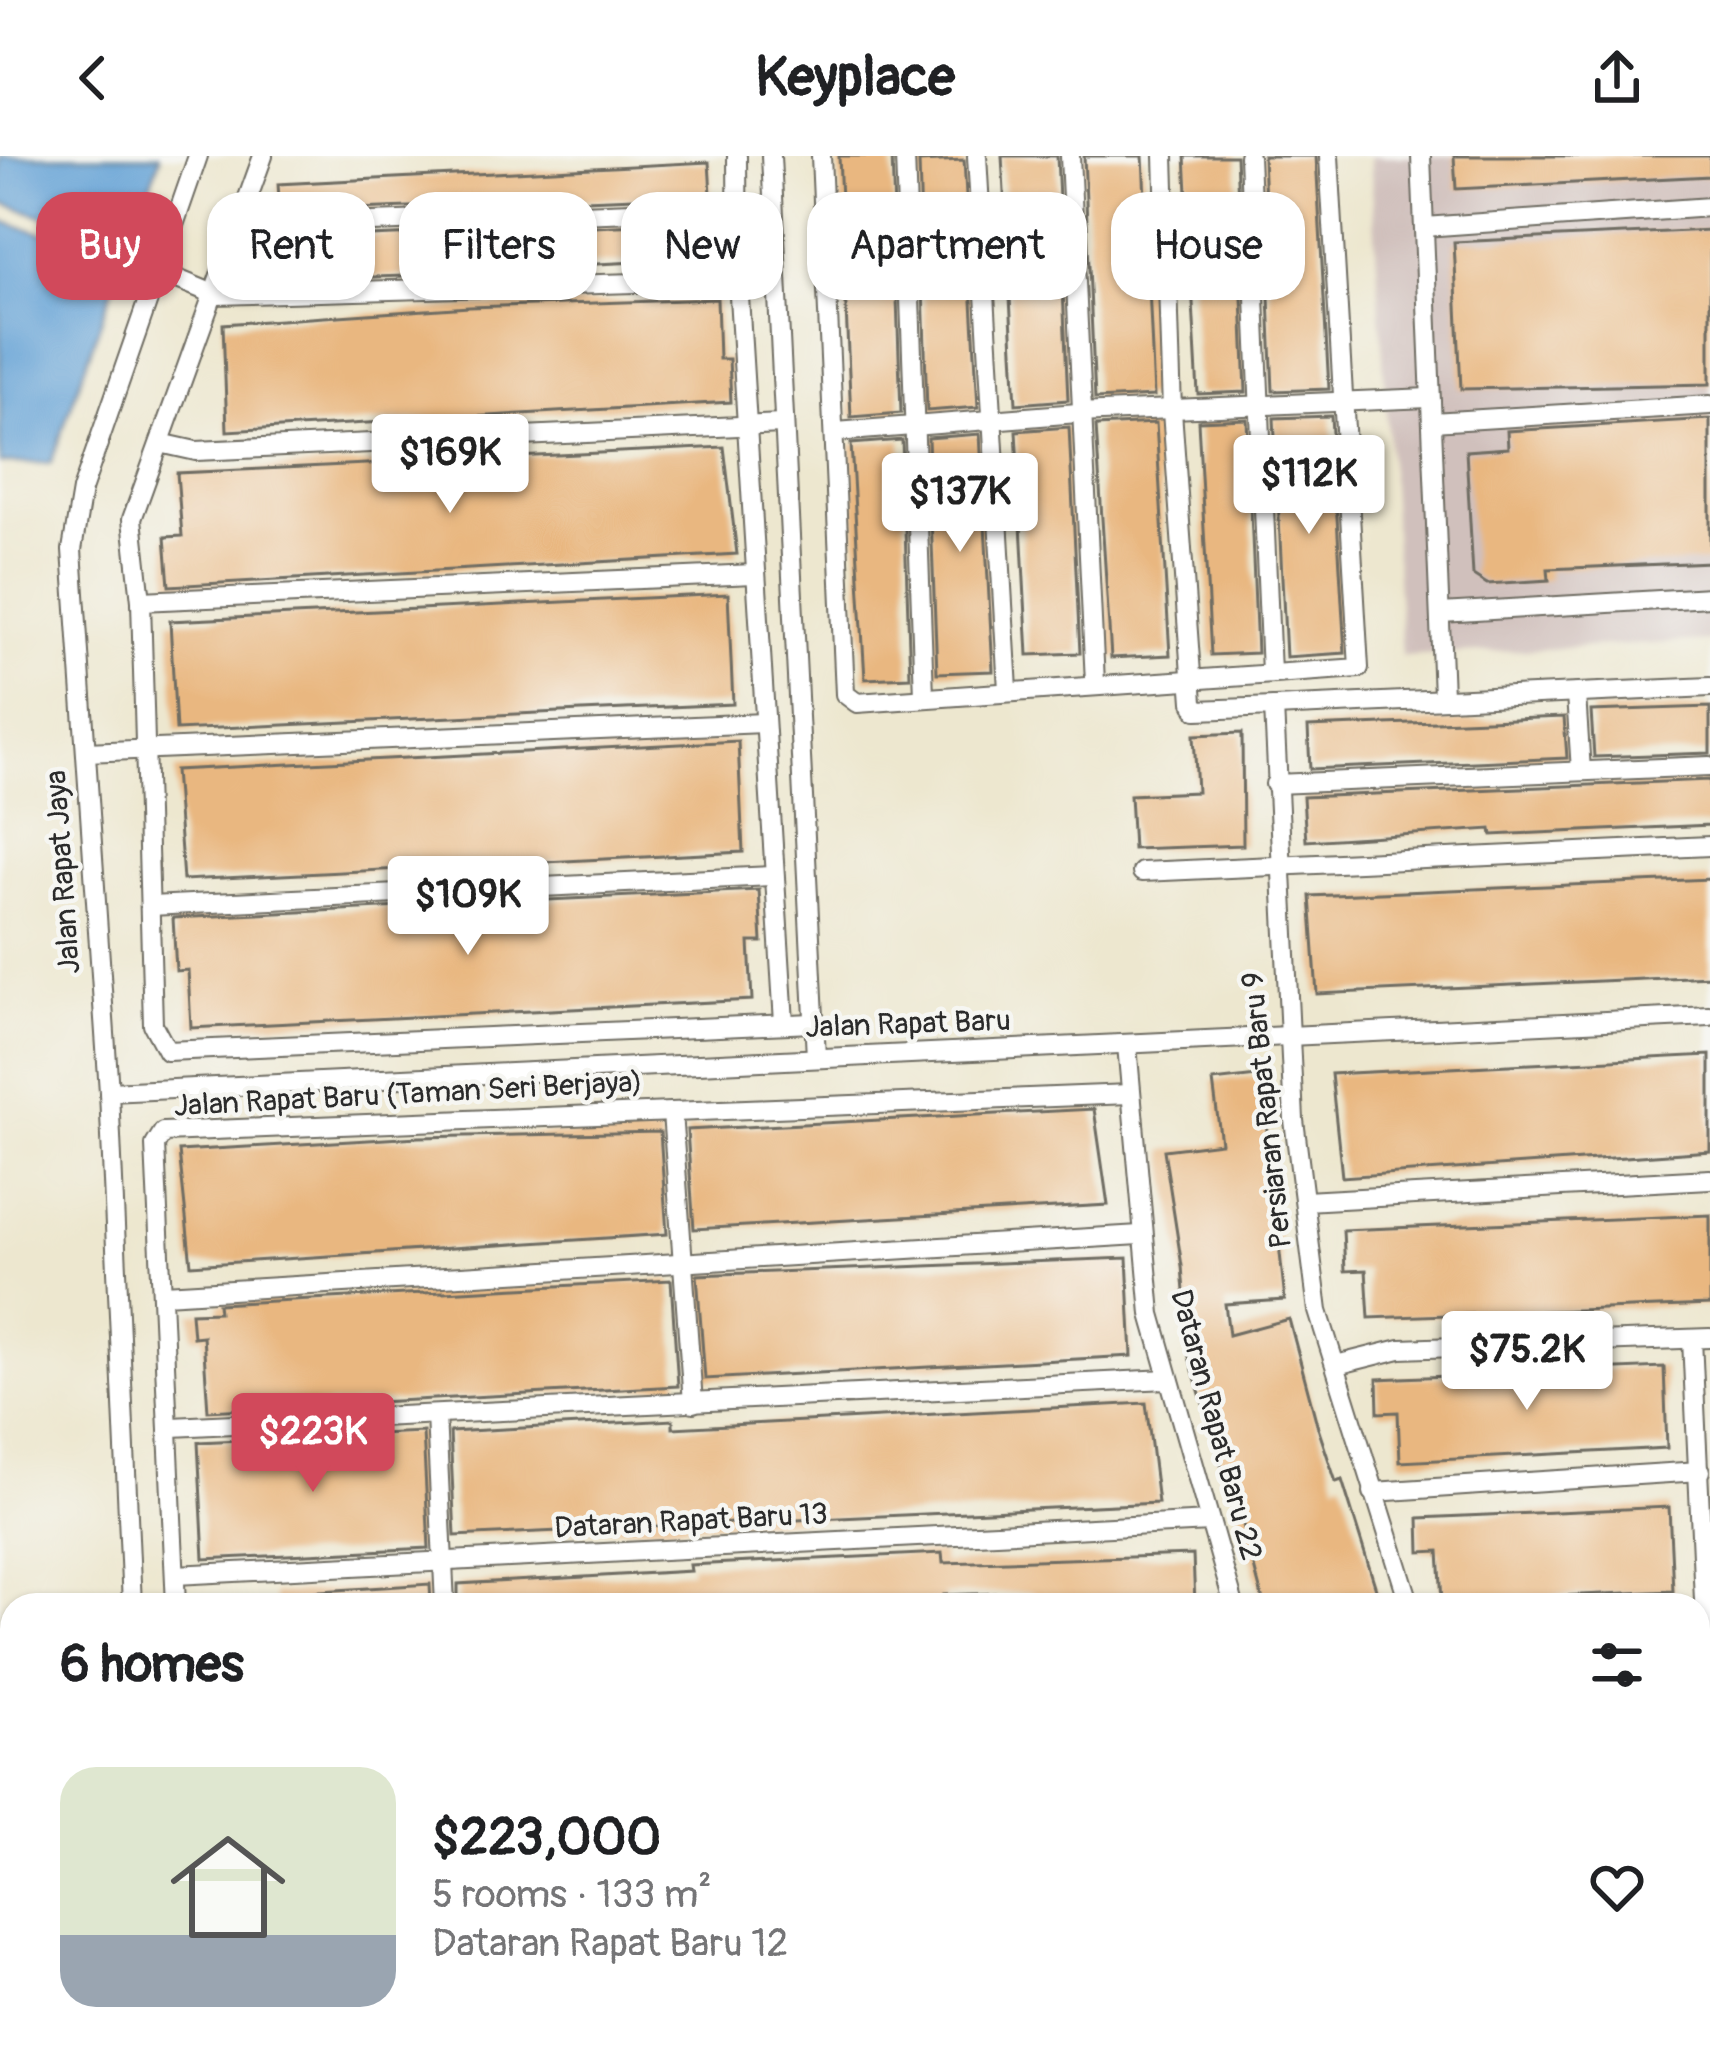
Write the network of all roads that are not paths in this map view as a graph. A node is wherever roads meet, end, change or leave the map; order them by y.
1 (198, 156) edge
2 (263, 156) edge
3 (737, 156) edge
4 (771, 156) edge
5 (820, 156) edge
6 (905, 156) edge
7 (977, 156) edge
8 (1070, 156) edge
9 (1164, 156) edge
10 (1249, 156) edge
11 (1329, 156) edge
12 (1421, 156) edge
13 (250, 192) edge
14 (737, 192) edge
15 (772, 192) edge
16 (183, 199) edge
17 (1710, 207) edge
18 (621, 212) edge
19 (375, 222) edge
20 (1424, 227) junction
21 (621, 284) edge
22 (375, 291) edge
23 (148, 300) edge
24 (214, 300) edge
25 (739, 300) edge
26 (777, 300) edge
27 (1429, 398) junction
28 (1346, 400) junction
29 (1710, 405) edge
30 (1262, 408) junction
31 (1172, 411) junction
32 (1078, 413) junction
33 (993, 420) junction
34 (1432, 422) junction
35 (747, 424) junction
36 (782, 424) junction
37 (911, 428) junction
38 (836, 432) junction
39 (160, 442) junction
40 (754, 574) junction
41 (1710, 597) edge
42 (141, 601) junction
43 (1441, 613) junction
44 (1271, 673) junction
45 (1191, 676) junction
46 (1095, 683) junction
47 (1710, 687) edge
48 (1007, 690) junction
49 (1576, 695) junction
50 (1443, 696) junction
51 (924, 697) junction
52 (1274, 707) junction
53 (764, 722) junction
54 (86, 752) junction
55 (146, 752) junction
56 (1710, 766) edge
57 (1580, 771) junction
58 (1275, 784) junction
59 (1710, 846) edge
60 (1277, 865) junction
61 (1142, 872) dead end
62 (772, 876) junction
63 (150, 906) junction
64 (1710, 1016) edge
65 (784, 1023) junction
66 (813, 1023) junction
67 (1288, 1038) junction
68 (1127, 1045) junction
69 (816, 1058) junction
70 (109, 1093) junction
71 (1130, 1094) junction
72 (672, 1112) junction
73 (1710, 1179) edge
74 (1305, 1201) junction
75 (1140, 1235) junction
76 (682, 1262) junction
77 (164, 1294) junction
78 (1701, 1339) edge
79 (1336, 1365) junction
80 (1168, 1379) junction
81 (693, 1403) junction
82 (436, 1415) junction
83 (172, 1427) junction
84 (1700, 1471) junction
85 (1373, 1492) junction
86 (1210, 1522) junction
87 (442, 1565) junction
88 (175, 1575) junction
89 (131, 1593) edge
90 (176, 1593) edge
91 (444, 1593) edge
92 (1231, 1593) edge
93 (1406, 1593) edge
94 (1701, 1593) edge

1 - 16 street, Jalan Rapat Jaya
2 - 13 street
3 - 14 street
4 - 15 street
5 - 38 street
6 - 37 street
7 - 33 street
8 - 32 street
9 - 31 street
10 - 30 street
11 - 28 street
12 - 20 street
17 - 20 street
18 - 19 street
20 - 27 street
21 - 22 street
23 - 54 street, Jalan Rapat Jaya
24 - 39 street
25 - 35 street
26 - 36 street
27 - 28 street
27 - 34 street
28 - 30 street
28 - 44 street
29 - 34 street
30 - 31 street
30 - 44 street
31 - 32 street
31 - 45 street
32 - 33 street
32 - 46 street
33 - 37 street
33 - 48 street
34 - 43 street
35 - 36 street
35 - 39 street
35 - 40 street
36 - 66 street
37 - 38 street
37 - 51 street
38 - 51 street
39 - 42 street
40 - 42 street
40 - 53 street
41 - 43 street
42 - 55 street
43 - 50 street
44 - 45 street
45 - 46 street
45 - 52 street
46 - 48 street
47 - 49 street
48 - 51 street
49 - 50 street
49 - 57 street
50 - 52 street
52 - 58 street, Persiaran Rapat Baru 9
53 - 55 street
53 - 62 street
54 - 55 street
54 - 70 street, Jalan Rapat Jaya
55 - 63 street
56 - 57 street
57 - 58 street
58 - 60 street, Persiaran Rapat Baru 9
59 - 60 street
60 - 61 street
60 - 67 street, Persiaran Rapat Baru 9
62 - 63 street
62 - 65 street
63 - 65 street, Jalan Rapat Baru
64 - 67 street, Jalan Rapat Baru
65 - 66 street, Jalan Rapat Baru
66 - 69 street
67 - 68 street, Jalan Rapat Baru
67 - 74 street, Persiaran Rapat Baru 9
68 - 69 street, Jalan Rapat Baru
68 - 71 street, Dataran Rapat Baru 22
69 - 70 street, Jalan Rapat Baru
70 - 89 street, Jalan Rapat Jaya
71 - 72 street, Jalan Rapat Baru (Taman Seri Berjaya)
71 - 75 street, Dataran Rapat Baru 22
72 - 76 street
72 - 77 street, Jalan Rapat Baru (Taman Seri Berjaya)
73 - 74 street
74 - 79 street, Persiaran Rapat Baru 9
75 - 76 street
75 - 80 street, Dataran Rapat Baru 22
76 - 77 street
76 - 81 street
77 - 83 street, Jalan Rapat Baru (Taman Seri Berjaya)
78 - 79 street
78 - 84 street
79 - 85 street, Persiaran Rapat Baru 9
80 - 81 street
80 - 86 street, Dataran Rapat Baru 22
81 - 82 street
82 - 83 street
82 - 87 street
83 - 88 street, Jalan Rapat Baru (Taman Seri Berjaya)
84 - 85 street
84 - 94 street
85 - 93 street, Persiaran Rapat Baru 9
86 - 87 street, Dataran Rapat Baru 13
86 - 92 street, Dataran Rapat Baru 22
87 - 88 street, Dataran Rapat Baru 13
87 - 91 street
88 - 90 street, Jalan Rapat Baru (Taman Seri Berjaya)

